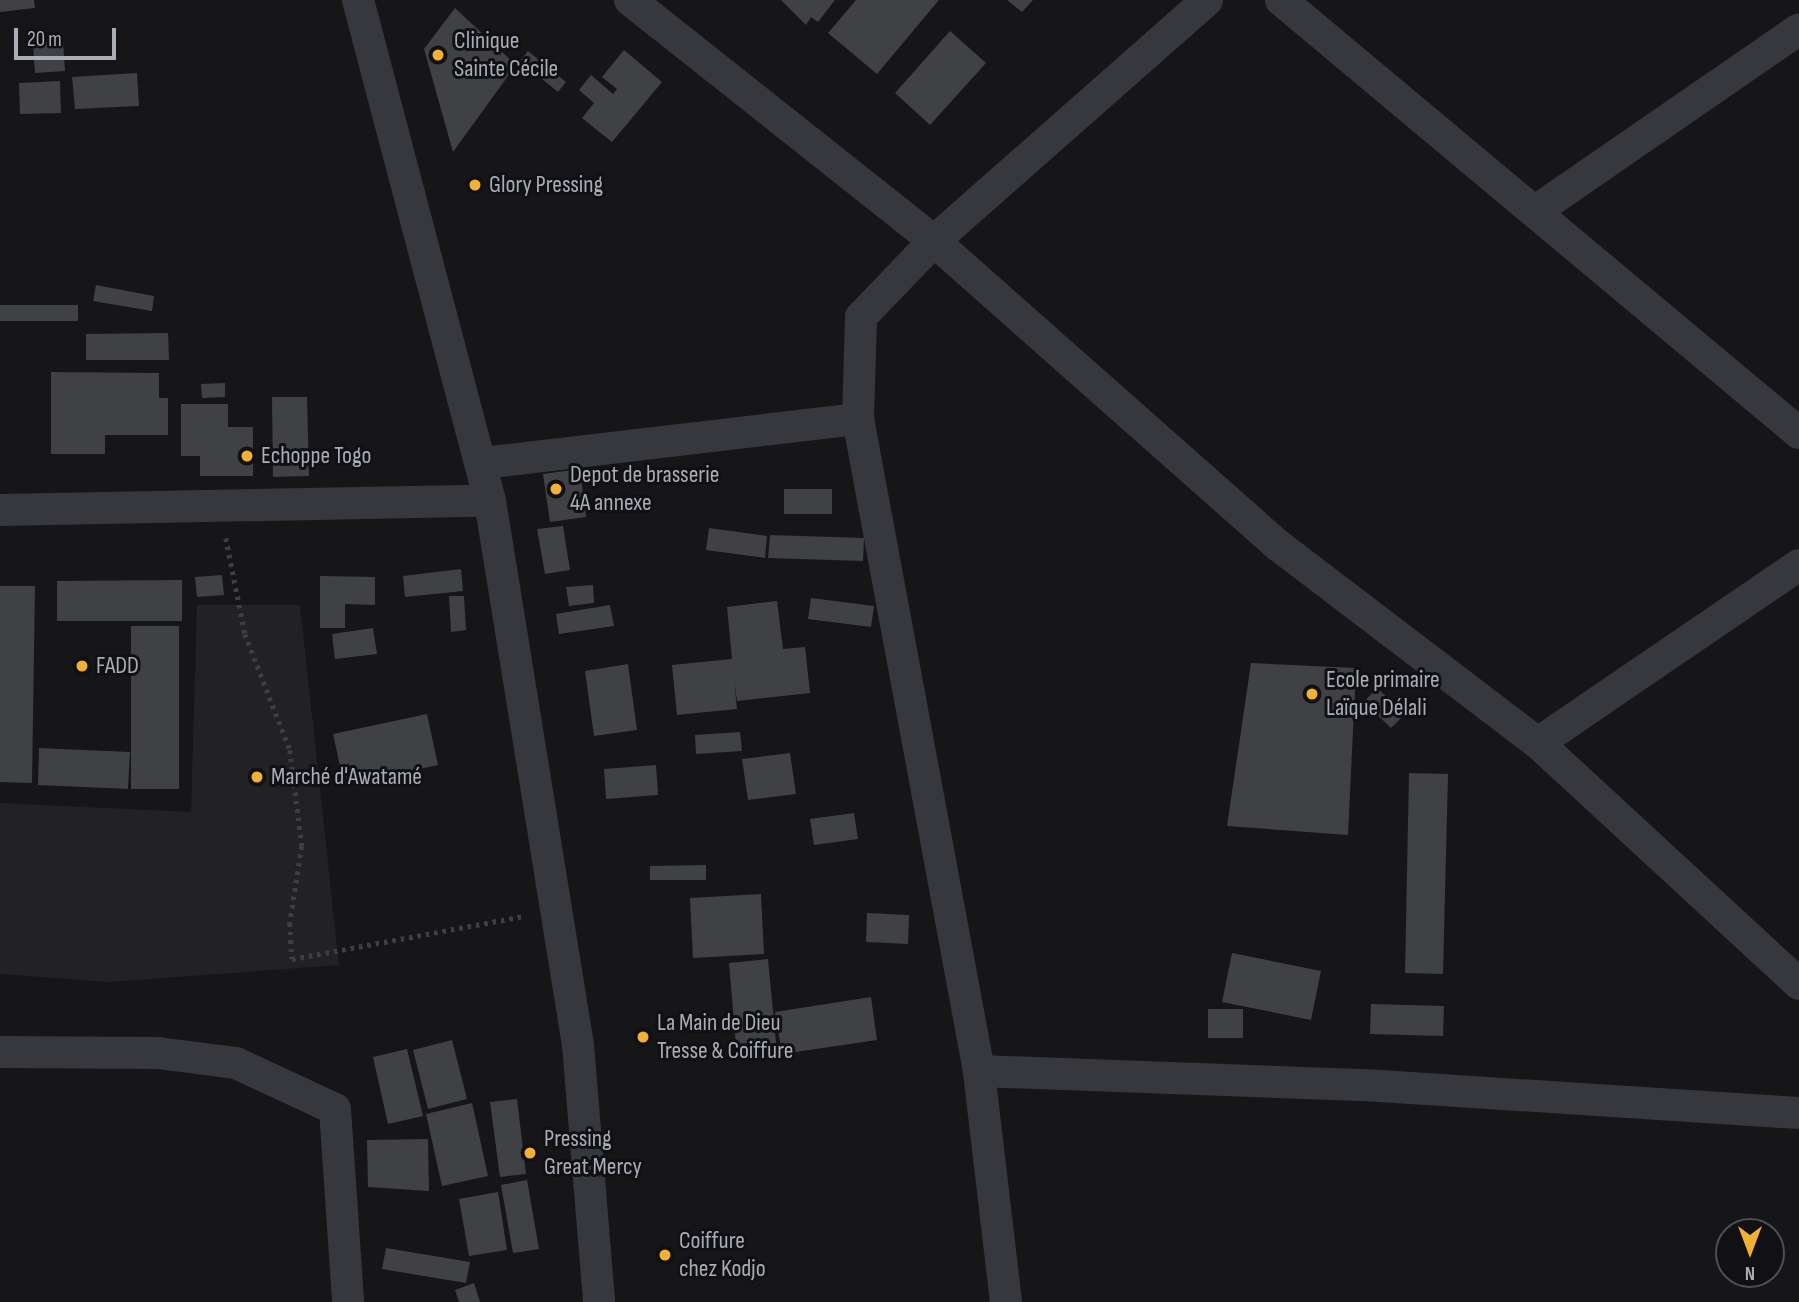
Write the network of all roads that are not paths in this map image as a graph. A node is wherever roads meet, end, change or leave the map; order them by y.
1 (358, 0) edge
2 (630, 0) edge
3 (1207, 0) edge
4 (1281, 0) edge
5 (1799, 29) edge
6 (1537, 210) junction
7 (934, 241) junction
8 (858, 419) junction
9 (1799, 433) edge
10 (483, 463) junction
11 (491, 501) junction
12 (0, 510) edge
13 (1799, 565) edge
14 (1538, 743) junction
15 (1799, 984) edge
16 (0, 1052) edge
17 (979, 1071) junction
18 (1799, 1113) edge
19 (348, 1302) edge
20 (599, 1302) edge
21 (1006, 1302) edge

1 - 10 street
2 - 7 street
3 - 7 street
4 - 6 street
5 - 6 street
6 - 9 street
7 - 8 street
7 - 14 street
8 - 10 street
8 - 17 street
10 - 11 street
11 - 12 street
11 - 20 street
13 - 14 street
14 - 15 street
16 - 19 street
17 - 18 street
17 - 21 street

